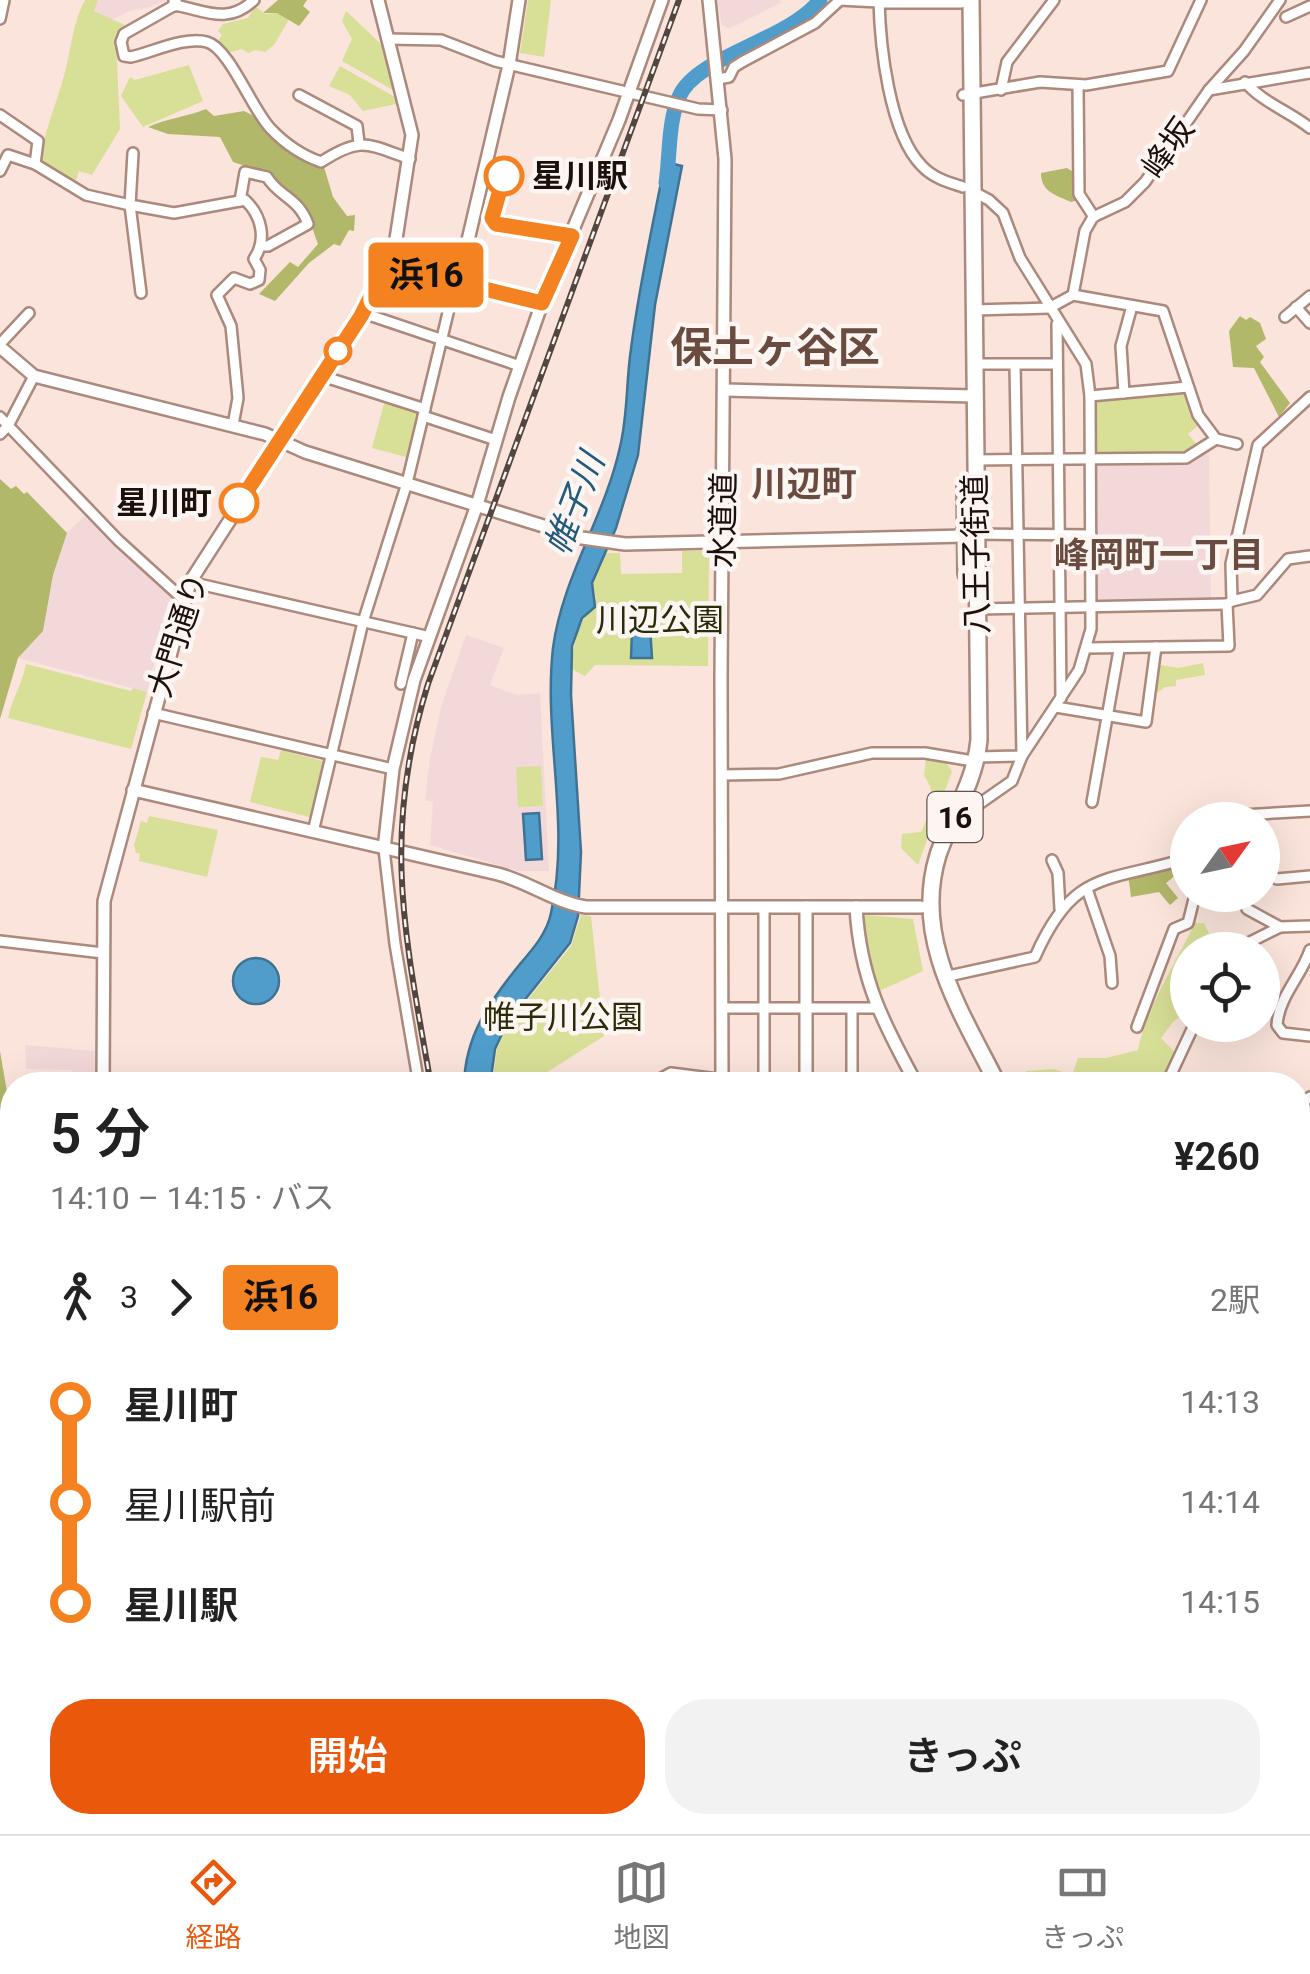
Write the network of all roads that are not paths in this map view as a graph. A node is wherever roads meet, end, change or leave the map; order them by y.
1 (4, 0) edge
2 (254, 0) edge
3 (378, 0) edge
4 (519, 0) edge
5 (662, 0) edge
6 (709, 0) edge
7 (840, 0) edge
8 (1054, 0) edge
9 (1201, 0) edge
10 (1280, 0) edge
11 (965, 1) edge
12 (175, 2) edge
13 (879, 2) edge
14 (199, 5) edge
15 (241, 5) edge
16 (1310, 6) edge
17 (1286, 17) dead end
18 (0, 19) edge
19 (387, 39) junction
20 (510, 65) junction
21 (1310, 72) edge
22 (718, 77) junction
23 (1245, 82) junction
24 (1078, 86) junction
25 (1001, 90) junction
26 (1209, 90) junction
27 (628, 94) junction
28 (968, 94) junction
29 (300, 95) dead end
30 (722, 110) junction
31 (0, 114) edge
32 (1310, 128) edge
33 (359, 144) junction
34 (133, 152) dead end
35 (410, 159) junction
36 (35, 164) junction
37 (0, 172) edge
38 (969, 190) junction
39 (240, 201) junction
40 (130, 205) junction
41 (1094, 216) junction
42 (261, 246) junction
43 (387, 265) junction
44 (458, 282) junction
45 (141, 293) dead end
46 (1073, 295) junction
47 (1310, 296) edge
48 (542, 303) junction
49 (1132, 306) junction
50 (1049, 308) junction
51 (1296, 308) junction
52 (974, 310) junction
53 (29, 313) dead end
54 (362, 313) junction
55 (1285, 317) dead end
56 (1057, 321) junction
57 (1310, 323) edge
58 (442, 340) junction
59 (0, 346) edge
60 (974, 364) junction
61 (1057, 364) junction
62 (1015, 365) junction
63 (520, 366) junction
64 (34, 376) junction
65 (322, 376) junction
66 (1188, 386) junction
67 (725, 390) junction
68 (1124, 393) junction
69 (969, 395) junction
70 (1090, 396) junction
71 (1310, 397) edge
72 (424, 413) junction
73 (0, 417) edge
74 (8, 426) junction
75 (232, 426) junction
76 (0, 434) edge
77 (1216, 439) junction
78 (496, 440) junction
79 (279, 441) junction
80 (1237, 444) dead end
81 (1058, 459) junction
82 (1090, 459) junction
83 (975, 460) junction
84 (1016, 460) junction
85 (407, 483) junction
86 (477, 505) junction
87 (971, 535) junction
88 (1017, 535) junction
89 (1059, 535) junction
90 (1091, 535) junction
91 (722, 541) junction
92 (1310, 556) edge
93 (190, 582) junction
94 (184, 600) junction
95 (1230, 602) junction
96 (1018, 608) junction
97 (1060, 608) junction
98 (1092, 608) junction
99 (977, 609) junction
100 (364, 622) junction
101 (412, 633) junction
102 (430, 638) junction
103 (1156, 647) junction
104 (1086, 648) junction
105 (1120, 650) junction
106 (400, 684) dead end
107 (1058, 704) junction
108 (153, 713) junction
109 (1107, 716) junction
110 (332, 755) junction
111 (1022, 756) junction
112 (972, 759) junction
113 (392, 770) junction
114 (722, 776) junction
115 (133, 790) junction
116 (1092, 802) dead end
117 (1310, 810) edge
118 (1280, 812) edge
119 (956, 814) junction
120 (312, 832) junction
121 (384, 848) junction
122 (1052, 860) dead end
123 (1170, 862) edge
124 (1310, 876) edge
125 (1280, 879) edge
126 (1087, 889) junction
127 (806, 907) junction
128 (856, 907) junction
129 (921, 907) junction
130 (764, 908) junction
131 (722, 909) junction
132 (1060, 909) junction
133 (1191, 912) edge
134 (1252, 912) edge
135 (1310, 926) edge
136 (1280, 927) junction
137 (1174, 929) junction
138 (1270, 932) edge
139 (1162, 934) dead end
140 (0, 941) edge
141 (103, 953) junction
142 (1309, 954) edge
143 (944, 977) junction
144 (1112, 983) dead end
145 (722, 1008) junction
146 (764, 1008) junction
147 (806, 1008) junction
148 (878, 1008) junction
149 (852, 1009) junction
150 (1137, 1027) dead end
151 (1310, 1036) edge
152 (1186, 1042) edge
153 (102, 1072) edge
154 (418, 1072) edge
155 (722, 1072) edge
156 (761, 1072) edge
157 (806, 1072) edge
158 (852, 1072) edge
159 (910, 1072) edge
160 (982, 1072) edge
161 (992, 1072) edge
162 (1172, 1072) edge

1 - 18 street
2 - 15 street
3 - 19 street, 大門通り
4 - 20 street
5 - 27 street
6 - 22 street, 水道道
7 - 13 street
7 - 22 street
8 - 25 street
9 - 24 street
10 - 26 street, 峰坂
11 - 13 street
11 - 28 highway, 八王子街道 / 16
12 - 14 street
12 - 33 street
13 - 38 street
14 - 15 street
16 - 17 street
19 - 20 street
19 - 35 street, 大門通り
20 - 27 street
20 - 44 street
21 - 23 street
22 - 30 street, 水道道
23 - 26 street
23 - 32 street
24 - 25 street
24 - 41 street
25 - 28 street
26 - 41 street, 峰坂
27 - 30 street
27 - 48 street
28 - 38 highway, 八王子街道 / 16
29 - 33 street
30 - 67 street, 水道道
31 - 36 street
33 - 35 street
34 - 40 street
35 - 43 street, 大門通り
36 - 37 street
36 - 40 street
38 - 50 street
38 - 52 highway, 八王子街道 / 16
38 - 69 highway, 八王子街道 / 16
39 - 40 street
39 - 42 street
39 - 42 street
40 - 45 street
41 - 46 street
42 - 75 street
43 - 44 street
43 - 54 street, 大門通り
44 - 48 street
44 - 58 street
46 - 49 street
46 - 50 street
47 - 51 street
48 - 63 street
49 - 66 street
49 - 68 street
50 - 52 street
50 - 56 street
51 - 55 street
51 - 57 street
52 - 60 highway, 八王子街道 / 16
53 - 59 street
54 - 58 street
54 - 65 street, 大門通り
56 - 61 street
56 - 70 street
58 - 63 street
58 - 72 street
59 - 64 street
60 - 62 street
60 - 69 highway, 八王子街道 / 16
61 - 62 street
61 - 81 street
62 - 84 street
63 - 78 street
64 - 74 street
64 - 75 street
65 - 72 street
65 - 79 street, 大門通り
66 - 68 street
66 - 77 street
67 - 69 street
67 - 91 street, 水道道
68 - 70 street
69 - 83 highway, 八王子街道 / 16
69 - 87 highway, 八王子街道 / 16
70 - 82 street
71 - 95 street
72 - 78 street
72 - 85 street
73 - 74 street
74 - 76 street
74 - 94 street
75 - 79 street
77 - 80 street
77 - 82 street
78 - 86 street
79 - 85 street
79 - 93 street, 大門通り
81 - 82 street
81 - 84 street
81 - 89 street
82 - 90 street
83 - 84 street
83 - 87 highway, 八王子街道 / 16
84 - 88 street
85 - 86 street
85 - 100 street
86 - 91 street
86 - 102 street
87 - 88 street
87 - 91 street
87 - 99 highway, 八王子街道 / 16
87 - 112 highway, 八王子街道 / 16
88 - 89 street
88 - 96 street
89 - 90 street
89 - 97 street
90 - 98 street
91 - 114 street, 水道道
92 - 95 street
93 - 94 street, 大門通り
93 - 100 street
94 - 108 street, 大門通り
95 - 98 street
95 - 103 street
96 - 97 street
96 - 99 street
96 - 111 street
97 - 98 street
97 - 107 street
98 - 104 street
99 - 112 highway, 八王子街道 / 16
100 - 101 street
100 - 110 street
101 - 102 street
101 - 106 street
102 - 113 street
103 - 105 street
103 - 109 street
104 - 105 street
104 - 107 street
105 - 109 street
107 - 109 street
107 - 111 street
108 - 110 street
108 - 115 street, 大門通り
109 - 116 street
110 - 113 street
110 - 120 street
111 - 112 street
111 - 119 street
112 - 114 street
112 - 119 highway, 八王子街道 / 16
112 - 129 highway, 八王子街道 / 16
113 - 121 street
114 - 131 street, 水道道
115 - 120 street
115 - 141 street, 大門通り
117 - 118 street
119 - 143 highway, 八王子街道 / 16
120 - 121 street
121 - 131 street
121 - 154 street
122 - 132 street
123 - 126 street
124 - 125 street
126 - 132 street
126 - 144 street
127 - 128 street
127 - 130 street
127 - 147 street
128 - 129 street
128 - 148 street
129 - 160 highway, 八王子街道 / 16
130 - 131 street
130 - 146 street
131 - 145 street, 水道道
132 - 143 street
133 - 137 street
134 - 136 street
135 - 136 street
136 - 138 street
137 - 139 street
137 - 150 street
140 - 141 street
141 - 153 street, 大門通り
142 - 151 street
143 - 161 highway, 八王子街道 / 16
145 - 146 street
145 - 155 street, 水道道
146 - 147 street
146 - 156 street
147 - 149 street
147 - 157 street
148 - 149 street
148 - 159 street
149 - 158 street
152 - 162 street

